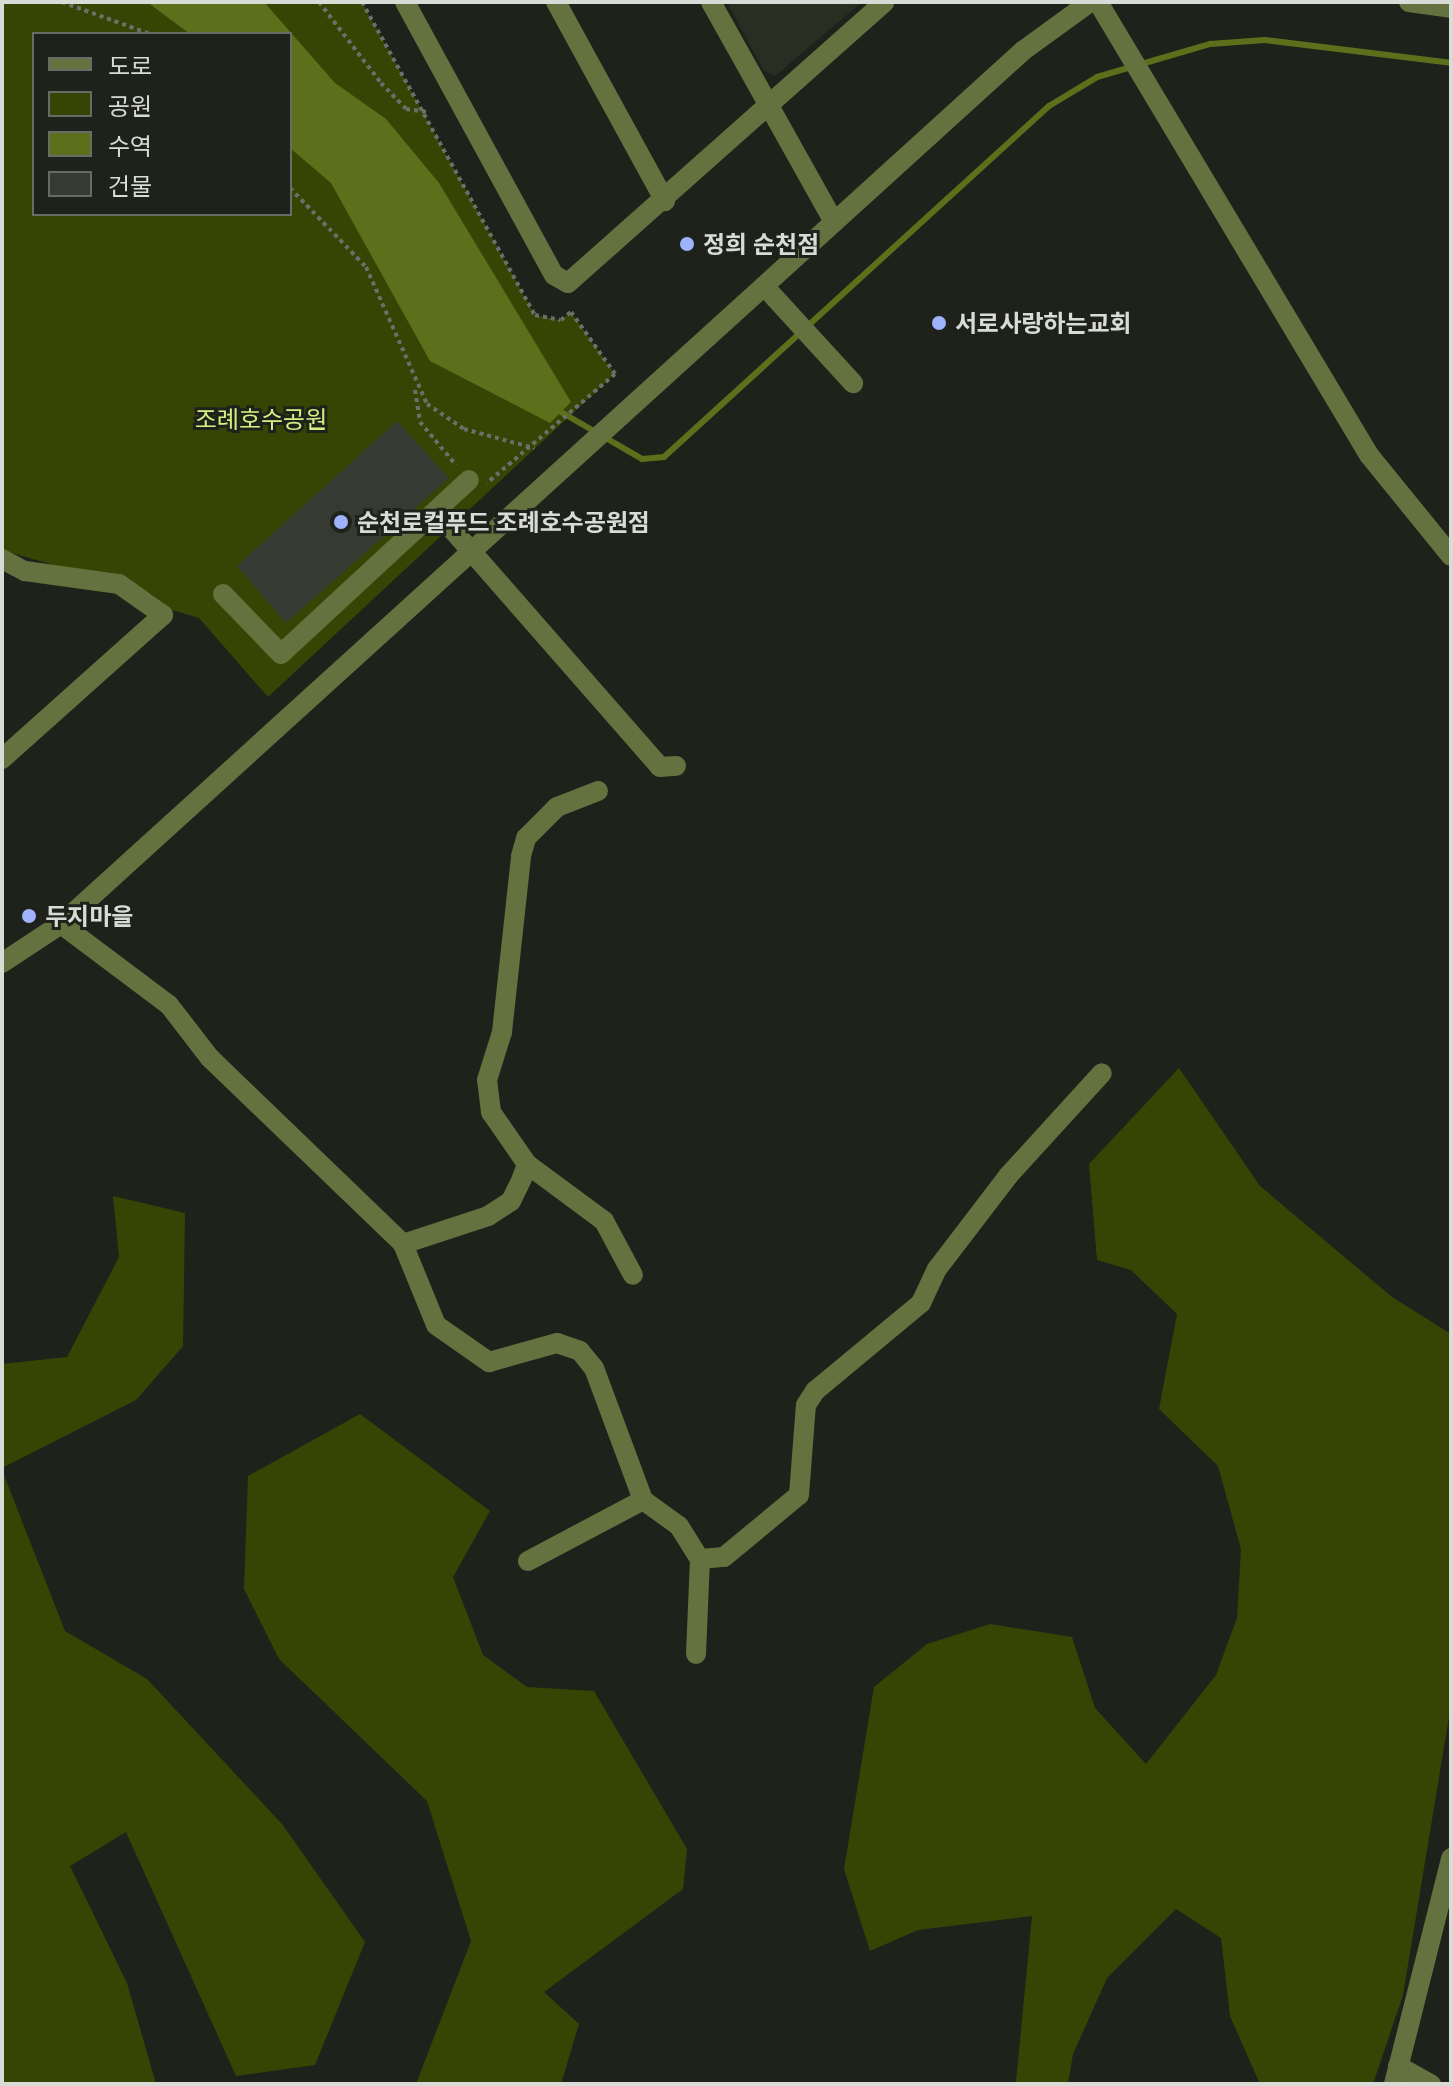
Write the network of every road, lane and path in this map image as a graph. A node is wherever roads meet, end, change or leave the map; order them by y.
1 (62, 2) edge
2 (319, 2) edge
3 (362, 2) edge
4 (405, 2) edge
5 (556, 2) edge
6 (711, 2) edge
7 (884, 2) edge
8 (1090, 2) edge
9 (1098, 2) edge
10 (1409, 2) edge
11 (1451, 8) edge
12 (144, 32) edge
13 (768, 107) junction
14 (428, 112) junction
15 (292, 190) edge
16 (665, 201) junction
17 (834, 222) junction
18 (764, 286) junction
19 (853, 383) dead end
20 (415, 390) junction
21 (534, 448) junction
22 (469, 480) junction
23 (436, 511) junction
24 (469, 548) junction
25 (1451, 556) edge
26 (2, 559) edge
27 (223, 594) dead end
28 (2, 759) edge
29 (676, 766) dead end
30 (598, 791) dead end
31 (61, 924) junction
32 (2, 963) edge
33 (1102, 1073) dead end
34 (527, 1164) junction
35 (403, 1244) junction
36 (633, 1275) dead end
37 (643, 1500) junction
38 (700, 1559) junction
39 (528, 1561) dead end
40 (696, 1654) dead end
41 (1451, 1858) edge
42 (1396, 2075) edge
43 (1431, 2084) edge

1 - 12 path
2 - 14 path
3 - 14 path
4 - 16 street
5 - 16 street
6 - 13 street
7 - 13 street
8 - 17 street
9 - 25 street
10 - 11 street
13 - 16 street
13 - 17 street
14 - 21 path
15 - 20 path
17 - 18 street
18 - 19 street
18 - 24 street
20 - 21 path
20 - 22 path
21 - 22 path
22 - 23 street
23 - 24 street
23 - 27 street
24 - 29 street
24 - 31 street
26 - 28 street
30 - 34 street
31 - 32 street
31 - 35 street
33 - 38 street
34 - 35 street
34 - 36 street
35 - 37 street
37 - 38 street
37 - 39 street
38 - 40 street
41 - 42 street
42 - 43 street

